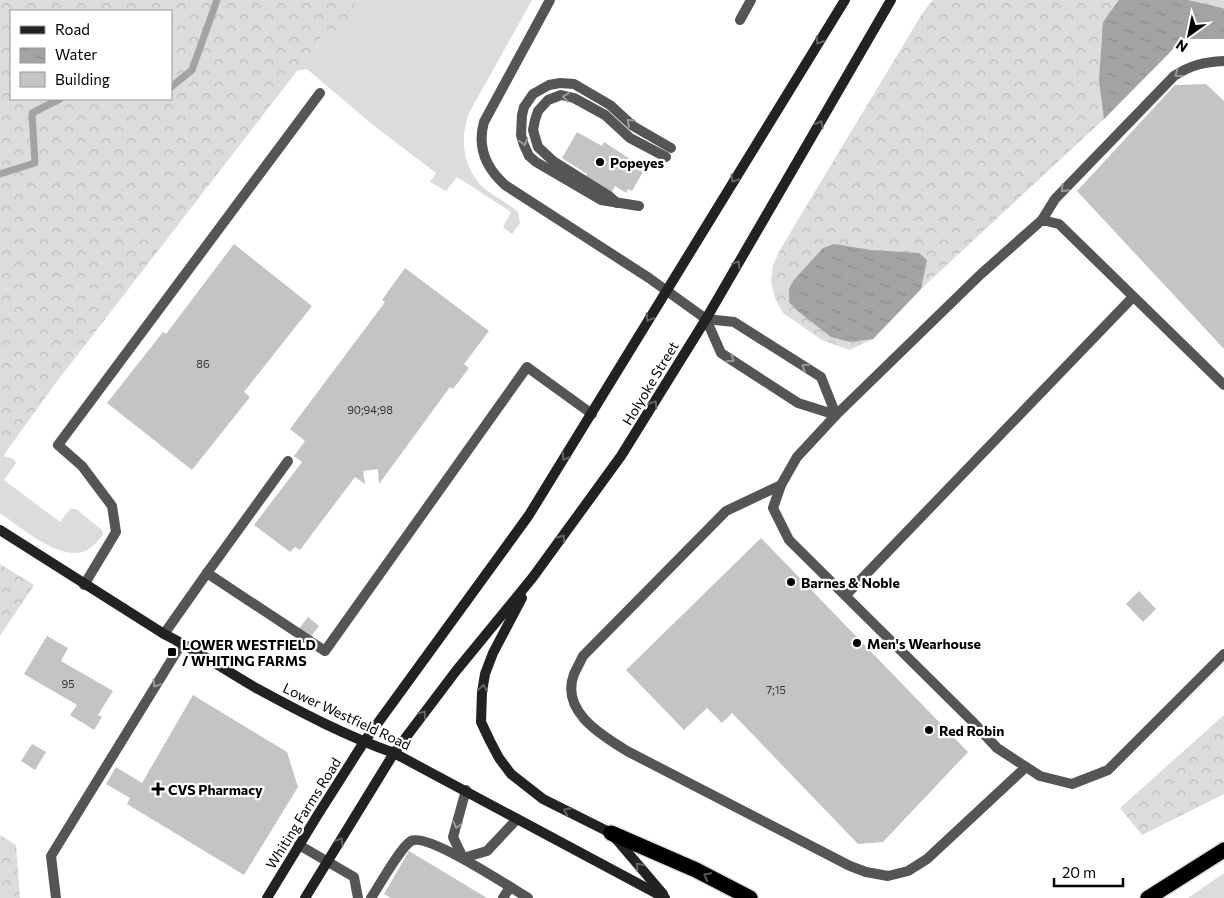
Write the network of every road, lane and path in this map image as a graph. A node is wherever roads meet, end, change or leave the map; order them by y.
1 (550, 0) edge
2 (750, 0) edge
3 (845, 0) edge
4 (891, 0) edge
5 (740, 20) dead end
6 (1224, 61) edge
7 (320, 92) dead end
8 (668, 152) dead end
9 (639, 206) dead end
10 (1042, 220) junction
11 (665, 291) junction
12 (1134, 297) junction
13 (706, 319) junction
14 (1224, 385) edge
15 (592, 414) junction
16 (836, 415) junction
17 (288, 461) dead end
18 (781, 485) junction
19 (0, 530) edge
20 (207, 573) junction
21 (533, 577) junction
22 (84, 584) junction
23 (846, 595) junction
24 (164, 634) junction
25 (182, 643) junction
26 (1224, 654) edge
27 (364, 742) junction
28 (394, 753) junction
29 (1026, 767) junction
30 (466, 790) junction
31 (517, 819) junction
32 (611, 833) junction
33 (299, 845) junction
34 (1224, 850) edge
35 (463, 858) junction
36 (328, 861) junction
37 (510, 887) junction
38 (56, 898) edge
39 (267, 898) edge
40 (305, 898) edge
41 (358, 898) edge
42 (371, 898) edge
43 (503, 898) edge
44 (528, 898) edge
45 (666, 898) edge
46 (750, 898) edge
47 (1148, 898) edge

1 - 11 lane
2 - 5 lane
3 -> 11 street
13 -> 4 street, Holyoke Street
6 -> 10 lane
7 - 22 lane
8 -> 9 lane
10 - 12 lane
10 - 16 lane
11 - 13 lane
11 -> 15 street
12 - 14 lane
12 - 23 lane
13 -> 16 lane
16 -> 13 lane
21 -> 13 street, Holyoke Street
15 - 20 lane
15 -> 27 street
16 - 18 lane
17 - 20 lane
18 - 23 lane
18 - 29 lane
19 - 22 street, Lower Westfield Road
20 - 24 lane
28 -> 21 street, Holyoke Street
32 -> 21 street
22 - 24 street, Lower Westfield Road
23 - 29 lane
24 - 25 street, Lower Westfield Road
25 - 27 street, Lower Westfield Road
25 -> 38 lane
26 - 29 lane
27 - 28 street, Lower Westfield Road
27 - 33 street, Whiting Farms Road
28 - 30 street, Lower Westfield Road
36 -> 28 street
30 - 31 street, Lower Westfield Road
30 -> 35 lane
31 - 35 lane
31 - 45 street, Lower Westfield Road
45 -> 32 street
46 -> 32 highway
33 - 36 lane
33 - 39 street, Whiting Farms Road
34 - 47 highway
35 - 37 lane
35 - 42 lane
36 - 40 street
36 - 41 lane
37 - 43 lane
37 - 44 lane

